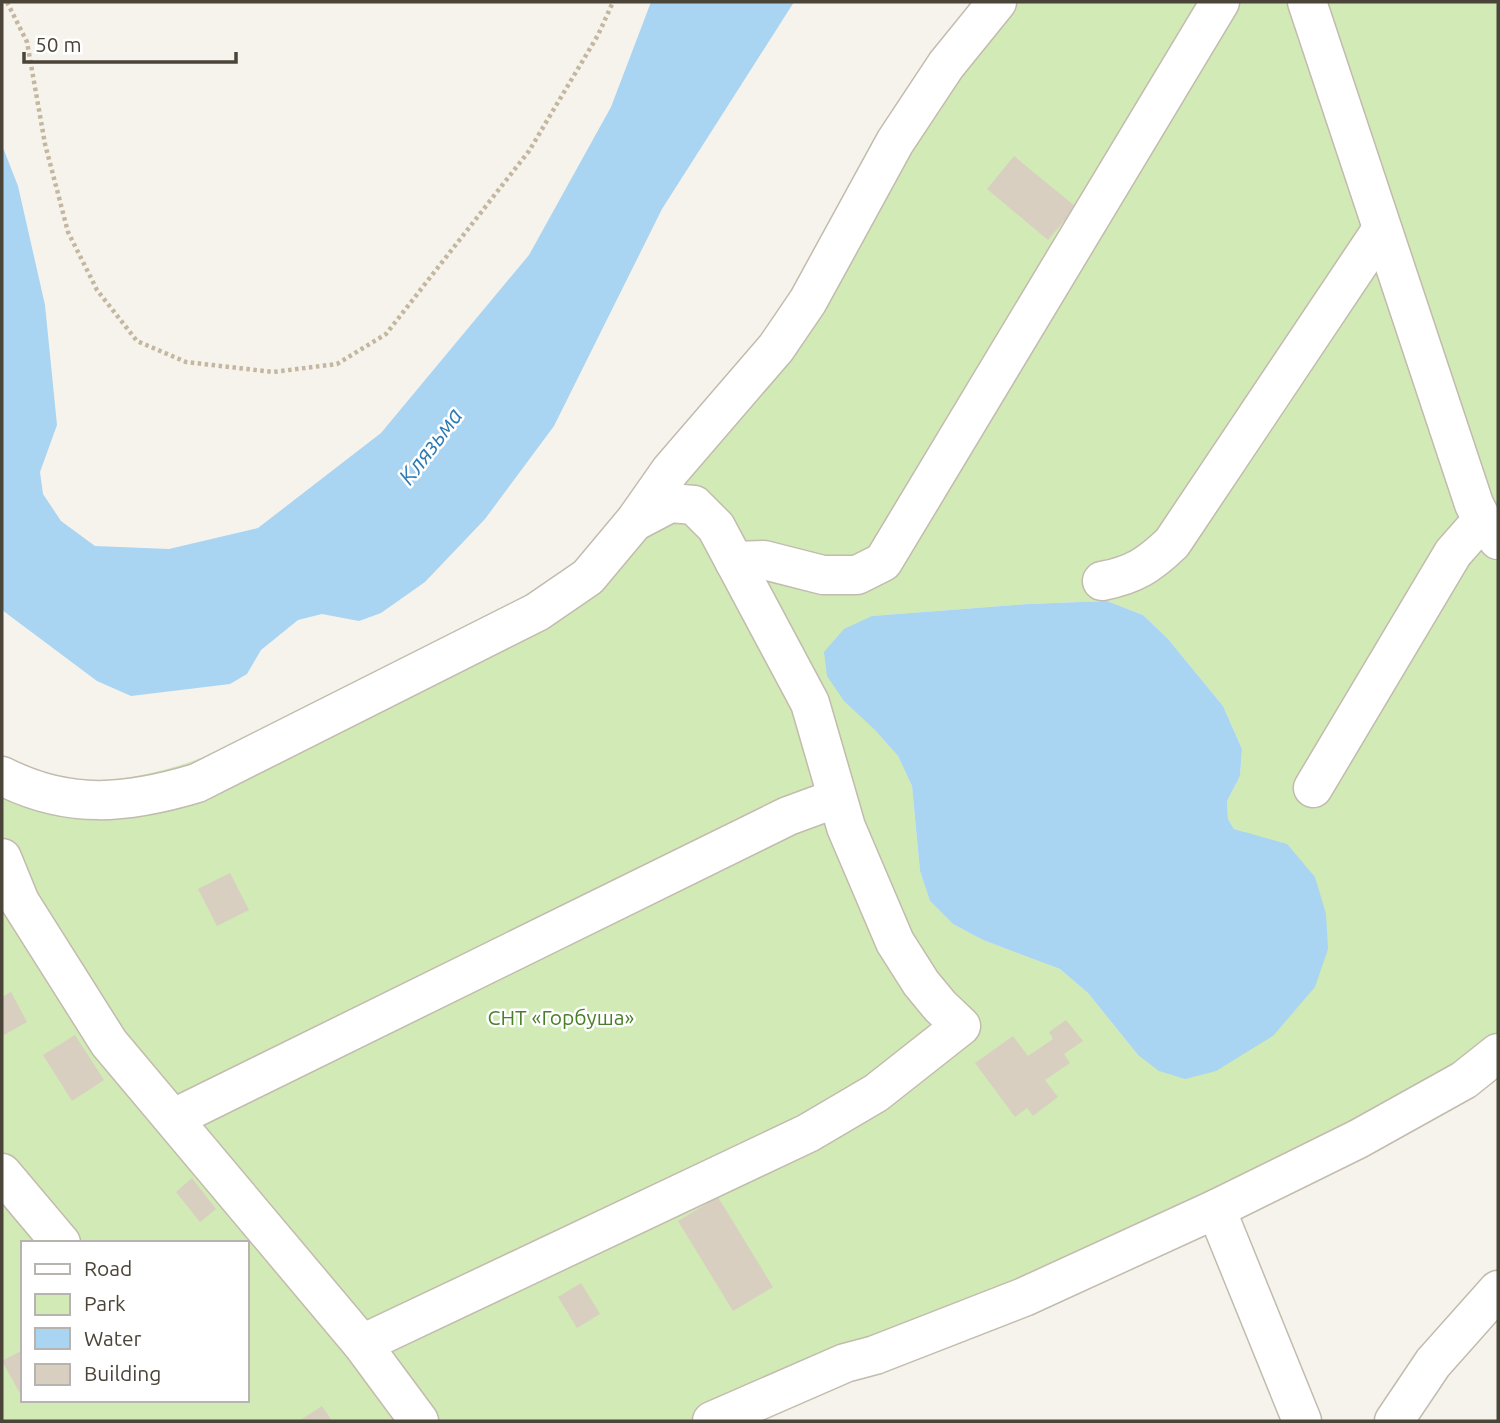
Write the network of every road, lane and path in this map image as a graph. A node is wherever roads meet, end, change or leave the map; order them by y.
1 (7, 2) edge
2 (614, 2) edge
3 (997, 2) edge
4 (1220, 2) edge
5 (1307, 2) edge
6 (1382, 229) junction
7 (634, 522) junction
8 (1490, 530) edge
9 (734, 561) junction
10 (1102, 581) dead end
11 (2, 776) edge
12 (1313, 788) dead end
13 (837, 798) junction
14 (2, 858) edge
15 (1498, 1053) edge
16 (174, 1118) junction
17 (2, 1173) edge
18 (1216, 1209) junction
19 (59, 1241) edge
20 (1498, 1290) edge
21 (362, 1344) junction
22 (419, 1421) edge
23 (712, 1421) edge
24 (1302, 1421) edge
25 (1394, 1421) edge

1 - 2 path
3 - 7 street
4 - 9 street
5 - 6 street
6 - 8 street
6 - 10 street
7 - 9 street
7 - 11 street
8 - 12 street
9 - 13 street
13 - 16 street
13 - 21 street
14 - 16 street
15 - 18 street
16 - 21 street
17 - 19 street
18 - 23 street
18 - 24 street
20 - 25 street
21 - 22 street

